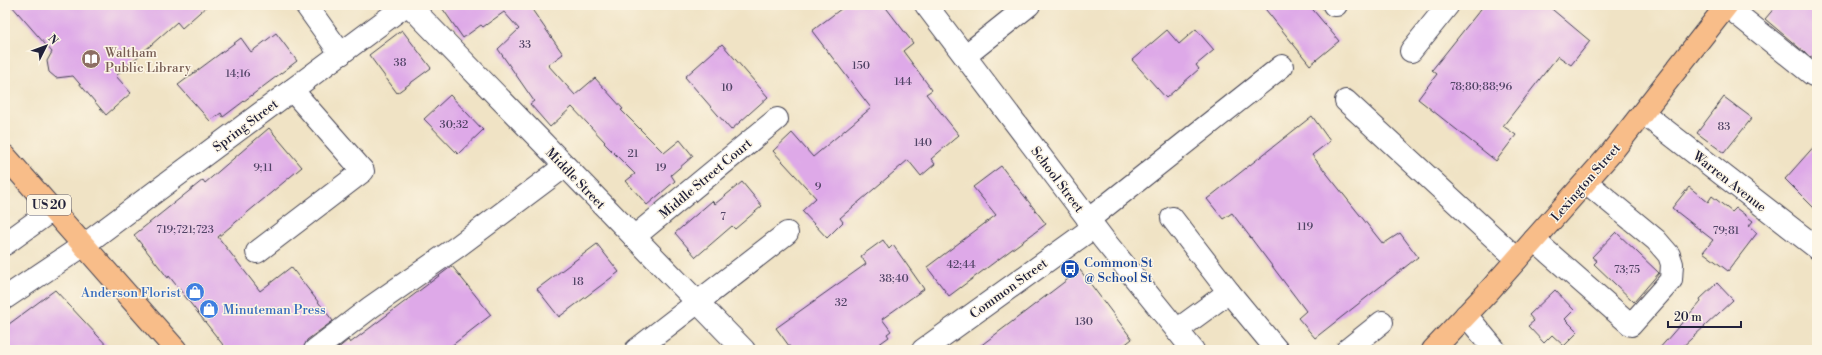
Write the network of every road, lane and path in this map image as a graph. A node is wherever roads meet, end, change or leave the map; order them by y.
1 (306, 5) edge
2 (408, 5) edge
3 (926, 5) edge
4 (1029, 5) edge
5 (1448, 5) edge
6 (1727, 5) edge
7 (1410, 51) dead end
8 (340, 54) junction
9 (965, 56) junction
10 (1282, 66) dead end
11 (1817, 71) edge
12 (292, 90) junction
13 (1346, 101) dead end
14 (1643, 113) junction
15 (777, 119) dead end
16 (5, 156) edge
17 (565, 166) junction
18 (1586, 182) junction
19 (52, 210) junction
20 (1172, 218) dead end
21 (1091, 223) junction
22 (787, 233) dead end
23 (634, 237) junction
24 (1534, 240) junction
25 (5, 244) edge
26 (84, 245) junction
27 (1817, 248) edge
28 (256, 252) dead end
29 (1517, 259) junction
30 (1229, 292) junction
31 (5, 298) edge
32 (698, 302) junction
33 (1466, 315) junction
34 (1382, 322) dead end
35 (1177, 330) junction
36 (176, 350) edge
37 (315, 350) edge
38 (636, 350) edge
39 (744, 350) edge
40 (923, 350) edge
41 (1193, 350) edge
42 (1277, 350) edge
43 (1347, 350) edge
44 (1433, 350) edge
45 (1496, 350) edge

1 - 8 street
2 - 8 street, Spring Street
2 - 17 street, Middle Street
3 - 9 street, School Street
4 - 9 street
5 - 7 street
6 - 11 street
6 - 14 main road, Lexington Street
8 - 12 street, Spring Street
9 - 21 street, School Street
10 - 21 street, Common Street
12 - 26 street, Spring Street
12 - 28 street
13 - 29 street
14 - 18 main road, Lexington Street
14 - 27 street, Warren Avenue
15 - 23 street, Middle Street Court
16 - 19 main road, US 20
17 - 23 street, Middle Street
17 - 37 street
18 - 24 main road, Lexington Street
18 - 24 street
19 - 25 street
19 - 26 main road, US 20
20 - 30 street
21 - 35 street, School Street
21 - 40 street, Common Street
22 - 32 street
23 - 32 street, Middle Street
24 - 29 main road, Lexington Street
26 - 31 street, Spring Street
26 - 36 main road, US 20
29 - 33 main road, Lexington Street
30 - 35 street
30 - 42 street
32 - 38 street
32 - 39 street, Middle Street
33 - 44 main road, Lexington Street
33 - 45 street
34 - 43 street
35 - 41 street, School Street

